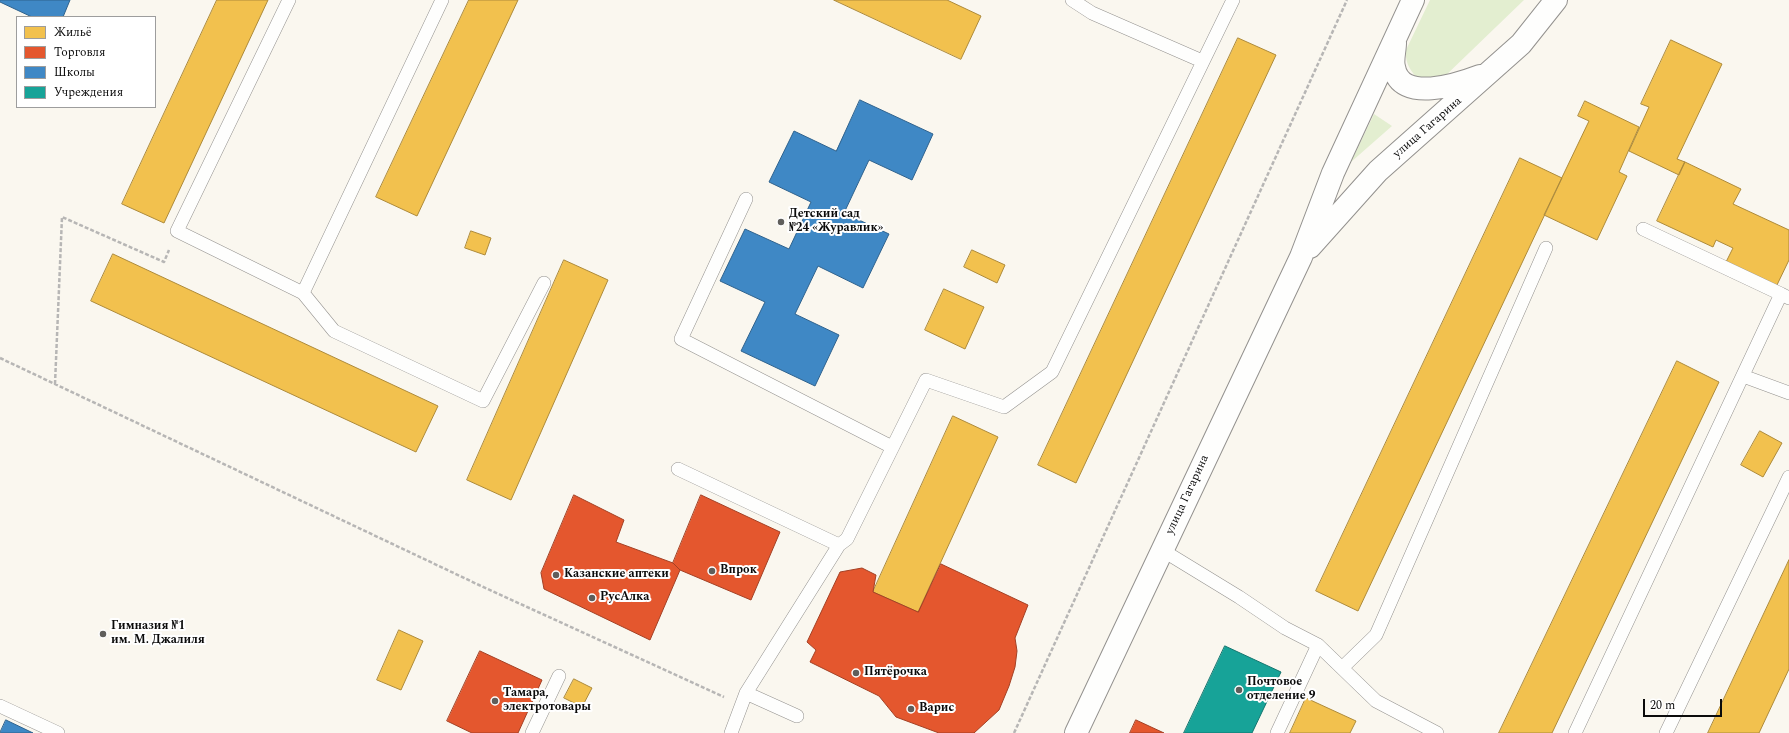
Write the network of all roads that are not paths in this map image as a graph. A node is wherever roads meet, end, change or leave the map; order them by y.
1 (289, 0) edge
2 (442, 0) edge
3 (1072, 0) edge
4 (1233, 0) edge
5 (1413, 0) edge
6 (1556, 0) edge
7 (1396, 34) junction
8 (1202, 61) junction
9 (1492, 72) junction
10 (746, 199) dead end
11 (1643, 229) dead end
12 (1546, 248) dead end
13 (1301, 257) junction
14 (544, 283) dead end
15 (303, 293) junction
16 (1785, 296) edge
17 (1743, 376) junction
18 (1789, 393) edge
19 (892, 447) junction
20 (678, 470) dead end
21 (1789, 477) edge
22 (839, 545) junction
23 (1162, 550) junction
24 (1318, 645) junction
25 (1342, 668) junction
26 (559, 676) dead end
27 (746, 693) junction
28 (0, 706) edge
29 (797, 716) dead end
30 (58, 733) edge
31 (532, 733) edge
32 (731, 733) edge
33 (1076, 733) edge
34 (1277, 733) edge
35 (1437, 733) edge
36 (1575, 733) edge
37 (1666, 733) edge

1 - 15 lane
2 - 15 lane
3 - 8 lane
4 - 8 lane
5 - 7 street, улица Гагарина
6 - 9 street, улица Гагарина
7 - 9 street
7 - 13 street, улица Гагарина
8 - 19 lane
9 - 13 street, улица Гагарина
10 - 19 lane
11 - 16 lane
12 - 25 lane
13 - 23 street, улица Гагарина
14 - 15 lane
16 - 17 lane
17 - 18 lane
17 - 36 lane
19 - 22 lane
20 - 22 lane
21 - 37 lane
22 - 27 lane
23 - 24 lane
23 - 33 street, улица Гагарина
24 - 25 lane
24 - 34 lane
25 - 35 lane
26 - 31 lane
27 - 29 lane
27 - 32 lane
28 - 30 lane

